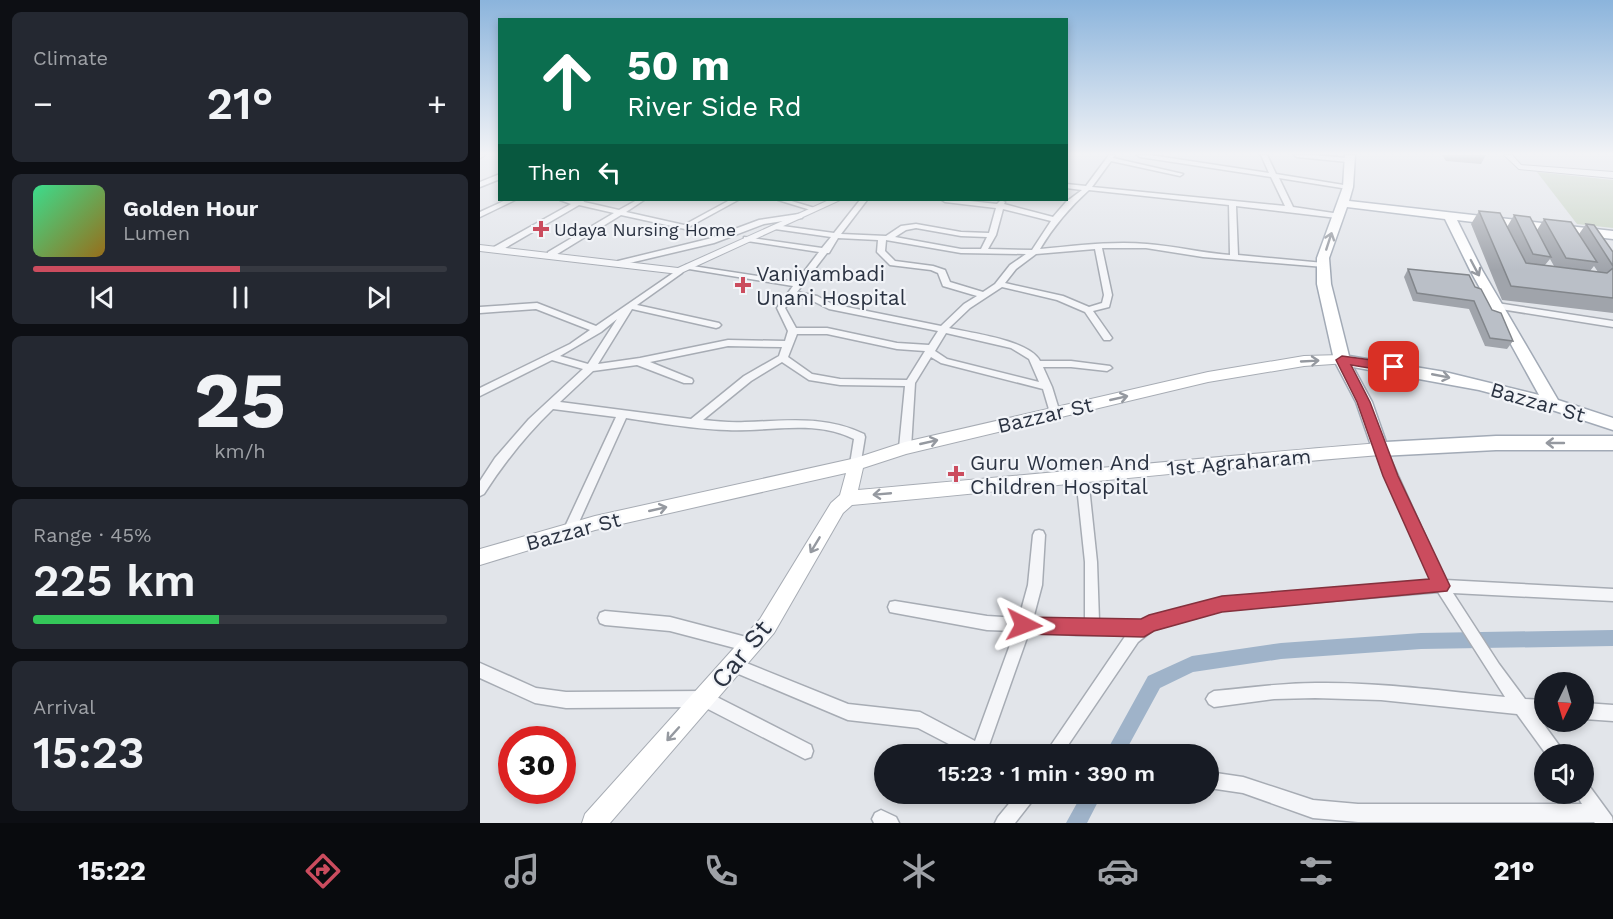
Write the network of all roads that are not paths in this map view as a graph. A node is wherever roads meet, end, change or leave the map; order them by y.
1 (1082, 193) edge
2 (1144, 193) edge
3 (1283, 193) edge
4 (1345, 193) edge
5 (509, 201) edge
6 (580, 201) edge
7 (639, 201) edge
8 (732, 201) edge
9 (786, 201) edge
10 (833, 201) edge
11 (862, 201) edge
12 (963, 201) edge
13 (1232, 202) junction
14 (1000, 203) edge
15 (814, 209) junction
16 (1290, 209) junction
17 (1339, 209) junction
18 (619, 212) junction
19 (480, 215) edge
20 (799, 216) junction
21 (1449, 216) junction
22 (1055, 220) junction
23 (775, 227) junction
24 (1587, 235) edge
25 (837, 236) junction
26 (992, 236) junction
27 (1613, 236) edge
28 (885, 238) junction
29 (747, 239) junction
30 (1098, 246) junction
31 (480, 248) edge
32 (497, 249) junction
33 (826, 251) junction
34 (983, 252) junction
35 (1034, 252) junction
36 (551, 254) junction
37 (1234, 258) junction
38 (621, 263) junction
39 (1323, 265) junction
40 (684, 269) junction
41 (999, 284) junction
42 (800, 285) junction
43 (793, 294) junction
44 (983, 295) junction
45 (630, 306) junction
46 (1497, 306) junction
47 (480, 310) edge
48 (1088, 310) junction
49 (1613, 324) edge
50 (716, 325) dead end
51 (598, 330) junction
52 (943, 330) junction
53 (794, 331) junction
54 (1107, 338) dead end
55 (788, 344) junction
56 (931, 350) junction
57 (552, 357) junction
58 (783, 358) junction
59 (1342, 360) junction
60 (640, 361) junction
61 (1036, 364) junction
62 (590, 368) junction
63 (1107, 368) dead end
64 (688, 381) dead end
65 (910, 383) junction
66 (1047, 387) junction
67 (480, 392) edge
68 (1551, 403) junction
69 (553, 405) junction
70 (623, 413) junction
71 (1055, 413) junction
72 (694, 422) junction
73 (1613, 424) edge
74 (1613, 444) edge
75 (905, 448) junction
76 (1380, 449) junction
77 (856, 464) junction
78 (1082, 477) junction
79 (480, 491) edge
80 (848, 498) junction
81 (569, 531) junction
82 (1040, 535) dead end
83 (480, 557) edge
84 (1441, 586) junction
85 (1613, 595) edge
86 (895, 607) dead end
87 (605, 618) dead end
88 (1024, 625) junction
89 (1092, 628) junction
90 (1144, 628) junction
91 (750, 645) junction
92 (734, 665) junction
93 (480, 670) edge
94 (705, 699) junction
95 (1214, 699) dead end
96 (1520, 707) junction
97 (1534, 708) edge
98 (1594, 712) edge
99 (1613, 713) edge
100 (964, 744) edge
101 (984, 744) edge
102 (1060, 744) edge
103 (1548, 744) edge
104 (805, 751) dead end
105 (1219, 781) edge
106 (1019, 804) edge
107 (1592, 804) edge
108 (1602, 818) edge
109 (594, 823) edge
110 (1004, 823) edge

1 - 22 street
2 - 13 street
3 - 16 street
4 - 17 main road
5 - 19 street
6 - 18 street
6 - 32 street
7 - 18 street
8 - 18 street
9 - 15 street
10 - 15 street
11 - 25 street
12 - 14 street
13 - 16 street
13 - 37 street
14 - 22 street
14 - 26 street
15 - 20 street
16 - 17 street
17 - 21 main road
39 -> 17 main road
18 - 36 street
20 - 23 street
20 - 38 street
21 - 27 main road
21 -> 46 main road
22 - 35 street
23 - 25 street
23 - 29 street
24 - 27 main road
25 - 28 street
25 - 33 street
26 - 28 street
26 - 34 street
28 - 34 street
28 - 44 street
29 - 33 street
29 - 40 street
30 - 35 street
30 - 37 street
30 - 48 street
31 - 32 street
32 - 36 street
33 - 42 street
34 - 35 street
35 - 41 street
36 - 38 street
37 - 39 street
38 - 40 street
39 - 59 main road
40 - 42 street
40 - 45 street
41 - 44 street
41 - 48 street
42 - 43 street
43 - 52 street
43 - 53 street
44 - 52 street
45 - 50 street
45 - 51 street
45 - 62 street
46 - 49 street
46 - 68 main road
47 - 51 street
48 - 54 street
51 - 57 street
52 - 56 street
52 - 61 street
53 - 55 street
53 - 56 street
55 - 58 street
55 - 60 street
56 - 65 street
56 - 66 street
57 - 62 street
57 - 67 street
58 - 65 street
58 - 72 street
59 -> 68 main road, Bazzar St
71 -> 59 main road, Bazzar St
59 - 76 main road
60 - 62 street
60 - 64 street
61 - 63 street
61 - 66 street
62 - 69 street
65 - 75 street
66 - 71 street
68 - 73 main road, Bazzar St
69 - 70 street
69 - 79 street
70 - 72 street
70 - 81 street
75 -> 71 main road, Bazzar St
72 - 77 street
74 -> 76 main road
75 - 77 main road, Bazzar St
76 - 78 main road, 1st Agraharam
76 - 84 street
77 - 80 main road, Car St
81 -> 77 main road, Bazzar St
78 -> 80 main road, 1st Agraharam
78 - 89 street
80 -> 91 main road, Car St
81 - 83 main road, Bazzar St
82 - 88 street
84 - 85 street
84 - 90 street
84 - 96 street
86 - 88 street
87 - 91 street
88 - 89 street
88 - 101 street
89 - 90 street
90 - 102 street
91 - 92 main road, Car St
92 - 94 main road, Car St
92 - 100 street
93 - 94 street
94 - 104 street
94 -> 109 main road, Car St
95 - 96 street
96 - 97 street
96 - 103 street
98 - 99 street
105 - 108 street
106 - 110 street
107 - 108 street

